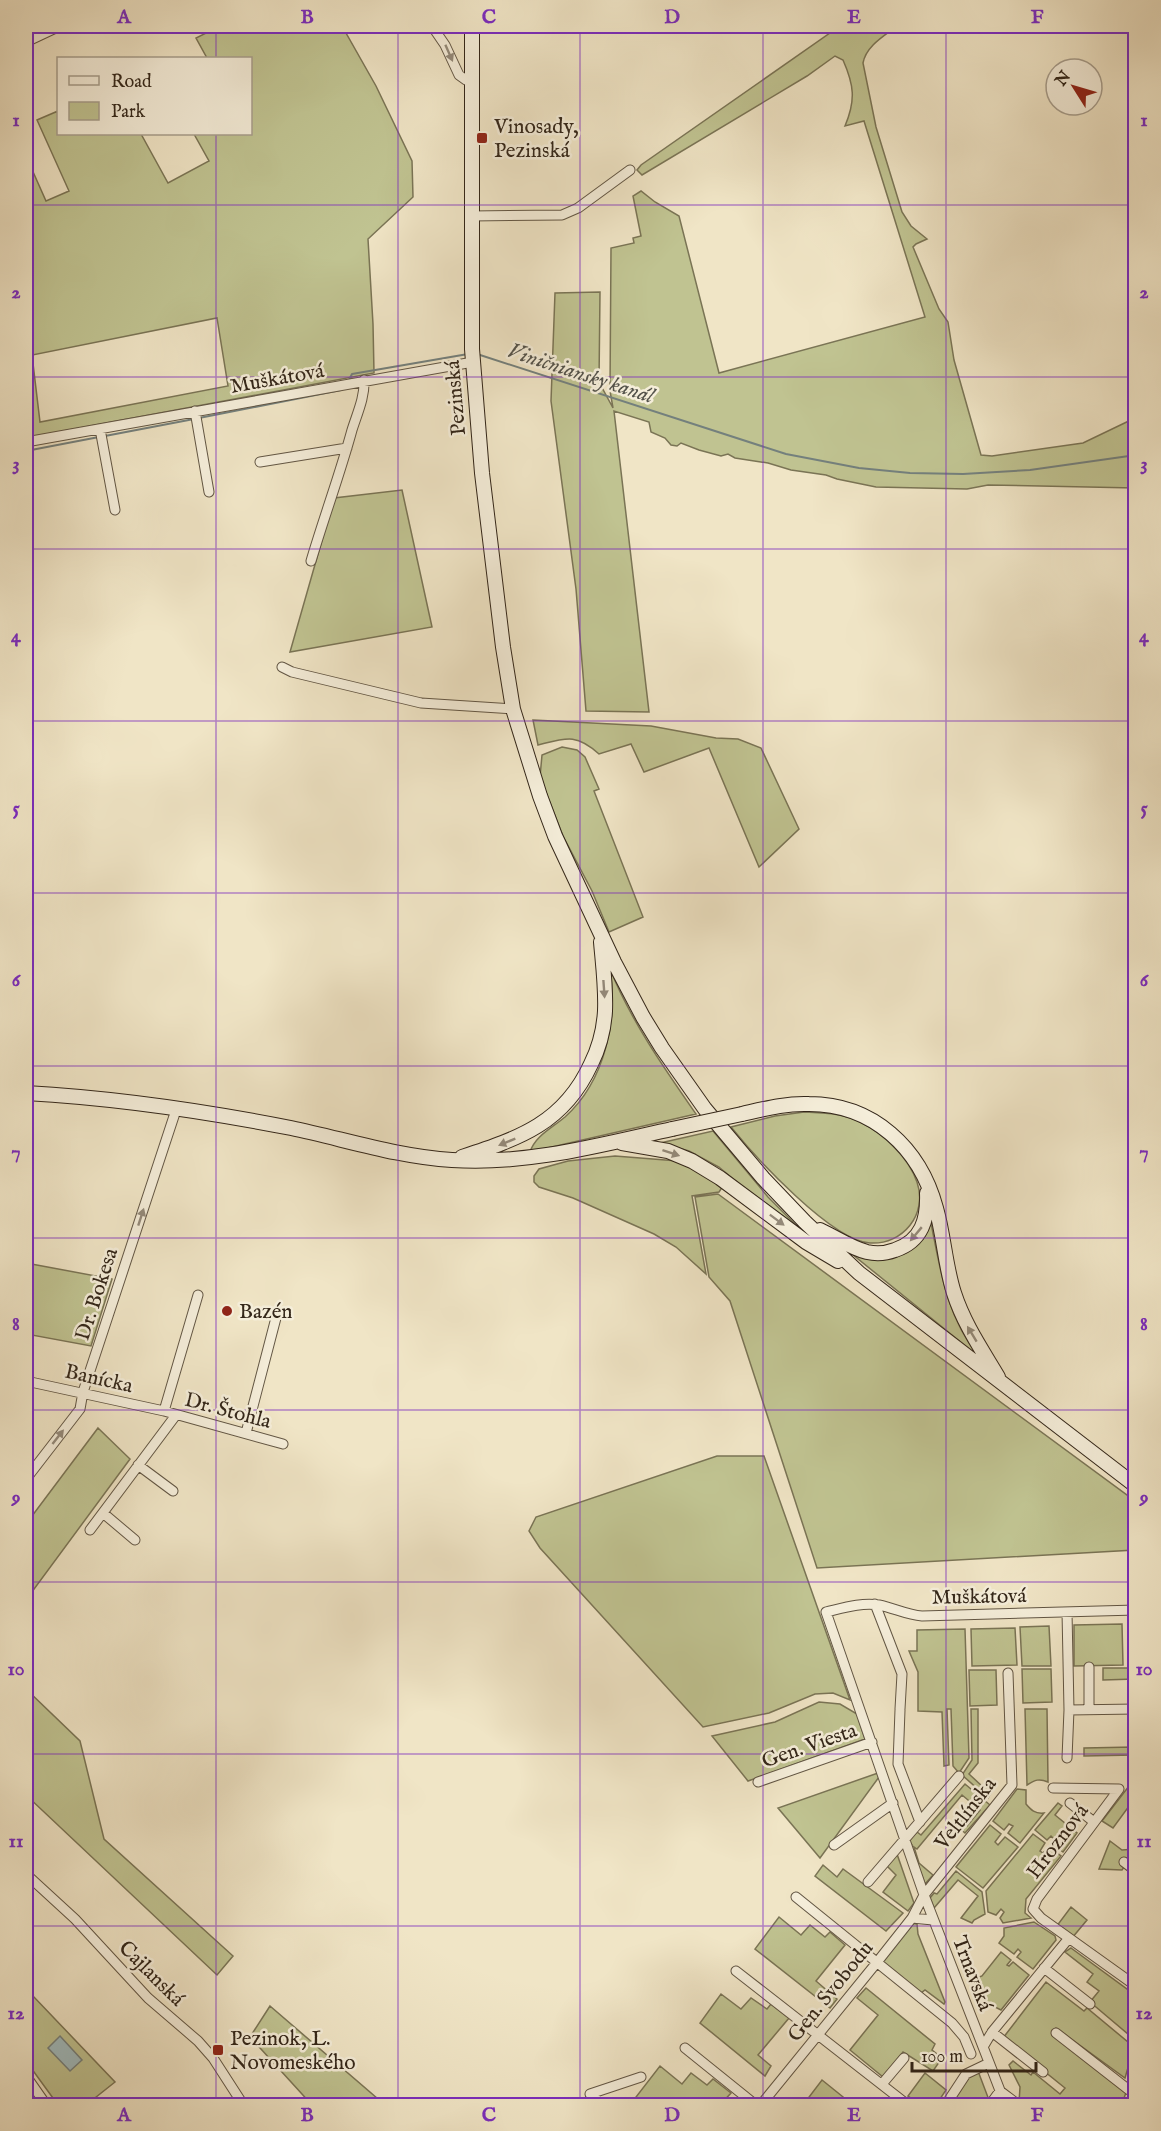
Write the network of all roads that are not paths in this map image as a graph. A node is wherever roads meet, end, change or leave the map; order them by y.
1 (60, 26) edge
2 (432, 26) edge
3 (472, 26) edge
4 (26, 42) edge
5 (472, 81) junction
6 (630, 170) dead end
7 (471, 216) junction
8 (472, 356) junction
9 (364, 380) junction
10 (195, 411) junction
11 (100, 429) junction
12 (26, 442) edge
13 (347, 448) junction
14 (260, 462) dead end
15 (209, 492) dead end
16 (115, 510) dead end
17 (311, 561) dead end
18 (282, 668) dead end
19 (513, 709) junction
20 (600, 931) junction
21 (26, 1093) edge
22 (177, 1107) junction
23 (614, 1142) junction
24 (452, 1161) junction
25 (925, 1179) junction
26 (806, 1222) junction
27 (859, 1273) junction
28 (198, 1295) dead end
29 (277, 1314) dead end
30 (26, 1381) edge
31 (1003, 1384) junction
32 (83, 1392) junction
33 (164, 1411) junction
34 (176, 1414) junction
35 (246, 1433) junction
36 (283, 1444) dead end
37 (138, 1465) junction
38 (26, 1479) edge
39 (1136, 1486) edge
40 (173, 1491) dead end
41 (103, 1513) junction
42 (90, 1530) dead end
43 (135, 1540) dead end
44 (875, 1605) junction
45 (1136, 1610) edge
46 (826, 1612) joint
47 (1067, 1612) junction
48 (1089, 1667) dead end
49 (1008, 1673) dead end
50 (1089, 1709) junction
51 (1136, 1709) edge
52 (1069, 1710) junction
53 (872, 1742) junction
54 (1067, 1758) dead end
55 (959, 1776) dead end
56 (758, 1782) dead end
57 (1053, 1788) dead end
58 (893, 1803) junction
59 (1070, 1803) dead end
60 (920, 1822) junction
61 (1095, 1822) junction
62 (905, 1839) junction
63 (834, 1845) dead end
64 (1124, 1862) dead end
65 (1136, 1871) edge
66 (26, 1874) edge
67 (868, 1882) dead end
68 (924, 1895) junction
69 (796, 1897) dead end
70 (912, 1918) junction
71 (933, 1920) junction
72 (1069, 1938) junction
73 (878, 1961) junction
74 (1044, 1968) junction
75 (736, 1971) dead end
76 (1136, 1986) edge
77 (1089, 2004) dead end
78 (992, 2032) junction
79 (1056, 2033) dead end
80 (819, 2034) junction
81 (983, 2047) junction
82 (685, 2048) dead end
83 (971, 2054) dead end
84 (904, 2058) dead end
85 (989, 2063) junction
86 (1043, 2072) dead end
87 (26, 2076) edge
88 (641, 2077) dead end
89 (882, 2085) junction
90 (1129, 2090) dead end
91 (1000, 2091) junction
92 (904, 2102) dead end
93 (47, 2106) edge
94 (244, 2106) edge
95 (604, 2106) edge
96 (758, 2106) edge
97 (945, 2106) edge
98 (989, 2106) edge
99 (1006, 2106) edge
100 (1020, 2106) edge

1 - 4 street
2 -> 5 street
3 - 5 main road, Pezinská
5 - 7 main road, Pezinská
6 - 7 street
7 - 8 main road, Pezinská
8 - 9 street, Muškátová
8 - 19 main road, Pezinská
9 - 10 street, Muškátová
9 - 13 street
10 - 11 street, Muškátová
10 - 15 street
11 - 12 street, Muškátová
11 - 16 street
13 - 14 street
13 - 17 street
18 - 19 street
19 - 20 main road, Pezinská
20 -> 24 main road
20 - 26 main road, Pezinská
21 - 22 main road
22 - 24 main road
32 -> 22 street, Dr. Bokesa
23 - 24 main road
23 - 25 main road, bridge
23 -> 27 main road
25 -> 26 main road
31 -> 25 main road
26 - 27 main road, Pezinská
27 - 31 main road
28 - 33 street
29 - 35 street
30 - 32 street, Banícka
31 - 39 main road
32 - 33 street, Banícka
38 -> 32 street, Dr. Bokesa
33 - 34 street, Dr. Štohla
34 - 35 street, Dr. Štohla
34 - 37 street
35 - 36 street, Dr. Štohla
37 - 40 street
37 - 41 street
41 - 42 street
41 - 43 street
44 - 46 street, Muškátová
44 - 47 street, Muškátová
44 - 60 street
45 - 47 street, Muškátová
46 - 53 street, Trnavská
47 - 52 street
48 - 50 street
49 - 68 street, Veltlínska
50 - 51 street
50 - 52 street
52 - 54 street
53 - 56 street, Gen. Viesta
53 - 58 street, Trnavská
55 - 60 street
57 - 61 street, Hroznová
58 - 62 street, Trnavská
58 - 63 street
59 - 61 street
60 - 62 street
61 - 72 street, Hroznová
62 - 67 street
62 - 68 street, Trnavská
64 - 65 street
66 - 94 street, Cajlanská
68 - 70 street, Gen. Svobodu
68 - 71 street, Trnavská
69 - 73 street
70 - 71 street
70 - 73 street, Gen. Svobodu
71 - 81 street, Trnavská
72 - 74 street
72 - 76 street
73 - 80 street, Gen. Svobodu
73 - 83 street
74 - 77 street
74 - 78 street
75 - 80 street
78 - 81 street
78 - 86 street
79 - 90 street
80 - 89 street
80 - 96 street, Gen. Svobodu
81 - 85 street, Trnavská
82 - 96 street
84 - 89 street
85 - 91 street, Trnavská
85 - 97 street
87 - 93 street
88 - 95 street
89 - 92 street
91 - 98 street
91 - 99 street, Trnavská
91 - 100 street

